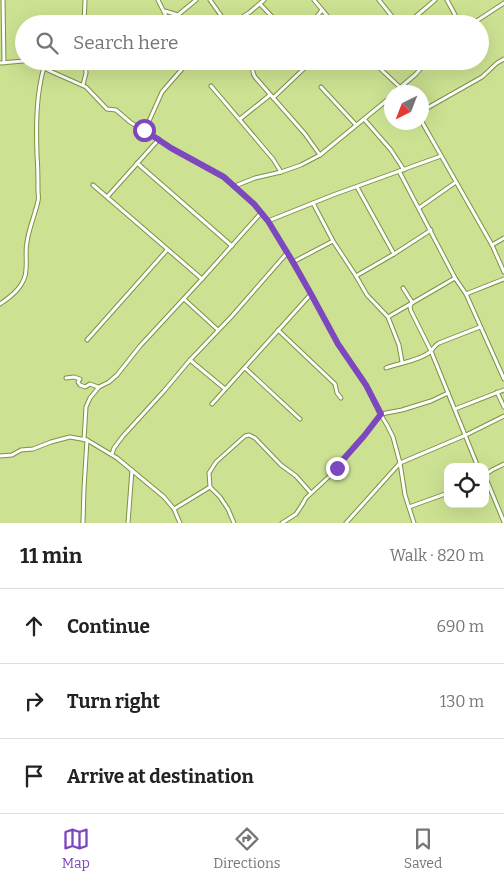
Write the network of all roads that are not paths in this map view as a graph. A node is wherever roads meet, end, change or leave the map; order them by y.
1 (3, 0) edge
2 (85, 0) edge
3 (158, 0) edge
4 (196, 0) edge
5 (210, 0) edge
6 (264, 0) edge
7 (314, 0) edge
8 (379, 0) edge
9 (435, 0) edge
10 (447, 0) edge
11 (504, 3) edge
12 (260, 4) junction
13 (322, 10) junction
14 (164, 11) junction
15 (84, 15) edge
16 (165, 15) edge
17 (178, 15) joint
18 (222, 15) edge
19 (245, 15) edge
20 (270, 15) edge
21 (318, 15) edge
22 (326, 15) edge
23 (391, 15) edge
24 (418, 15) edge
25 (455, 15) edge
26 (486, 15) edge
27 (1, 25) edge
28 (504, 59) edge
29 (15, 62) edge
30 (2, 63) edge
31 (43, 70) edge
32 (50, 70) edge
33 (86, 70) edge
34 (181, 70) edge
35 (252, 70) edge
36 (301, 70) edge
37 (381, 70) edge
38 (419, 70) edge
39 (83, 85) junction
40 (397, 85) edge
41 (403, 85) edge
42 (211, 86) dead end
43 (321, 86) dead end
44 (271, 96) junction
45 (384, 103) edge
46 (429, 107) edge
47 (240, 119) junction
48 (364, 119) junction
49 (356, 126) junction
50 (144, 130) junction
51 (426, 130) edge
52 (158, 139) junction
53 (320, 155) junction
54 (441, 156) junction
55 (137, 163) junction
56 (404, 170) junction
57 (399, 171) junction
58 (281, 172) junction
59 (456, 182) junction
60 (93, 185) dead end
61 (235, 186) junction
62 (357, 187) junction
63 (108, 196) junction
64 (313, 202) junction
65 (420, 208) junction
66 (261, 213) junction
67 (268, 221) junction
68 (431, 230) junction
69 (504, 238) edge
70 (333, 241) junction
71 (492, 245) junction
72 (232, 246) junction
73 (168, 250) junction
74 (287, 253) junction
75 (394, 254) junction
76 (293, 262) junction
77 (504, 272) edge
78 (356, 276) junction
79 (455, 278) junction
80 (202, 279) junction
81 (504, 279) edge
82 (403, 288) dead end
83 (311, 294) junction
84 (466, 294) junction
85 (184, 299) junction
86 (412, 302) junction
87 (0, 304) edge
88 (388, 317) junction
89 (480, 328) junction
90 (218, 330) junction
91 (278, 330) junction
92 (87, 340) dead end
93 (431, 351) junction
94 (190, 360) junction
95 (402, 362) junction
96 (244, 368) junction
97 (386, 368) dead end
98 (66, 378) dead end
99 (504, 379) edge
100 (99, 387) junction
101 (225, 389) junction
102 (504, 390) edge
103 (498, 392) junction
104 (448, 393) junction
105 (341, 398) dead end
106 (212, 404) dead end
107 (504, 407) edge
108 (455, 409) junction
109 (381, 414) junction
110 (504, 416) edge
111 (300, 419) dead end
112 (466, 435) junction
113 (85, 440) junction
114 (112, 454) junction
115 (0, 456) edge
116 (400, 463) junction
117 (476, 463) edge
118 (504, 464) edge
119 (132, 470) junction
120 (489, 472) edge
121 (489, 485) edge
122 (210, 487) junction
123 (311, 493) junction
124 (444, 494) edge
125 (409, 507) junction
126 (174, 509) junction
127 (504, 522) edge
128 (83, 523) edge
129 (128, 523) edge
130 (180, 523) edge
131 (234, 523) edge
132 (282, 523) edge
133 (346, 523) edge
134 (414, 523) edge

1 - 27 street
2 - 15 street
3 - 14 street
4 - 17 street
5 - 18 street
6 - 12 street
7 - 13 street
8 - 23 street
9 - 24 street
10 - 25 street
11 - 26 street
12 - 19 street
12 - 20 street
13 - 21 street
13 - 22 street
14 - 16 street
14 - 17 street
27 - 30 street
28 - 46 street
29 - 30 street
31 - 87 street
32 - 39 street
33 - 39 street
34 - 50 street
35 - 44 street
36 - 44 street
37 - 40 street
38 - 41 street
39 - 50 street
42 - 47 street
43 - 49 street
44 - 47 street
44 - 53 street
45 - 48 street
47 - 58 street
48 - 49 street
48 - 56 street
49 - 53 street
50 - 52 street
51 - 54 street
52 - 55 street
52 - 61 street
53 - 58 street
54 - 56 street
54 - 59 street
55 - 63 street
55 - 72 street
56 - 57 street
57 - 62 street
57 - 65 street
58 - 61 street
59 - 65 street
59 - 71 street
60 - 63 street
61 - 66 street
62 - 64 street
62 - 75 street
63 - 73 street
64 - 67 street
64 - 70 street
65 - 68 street
66 - 67 street
66 - 72 street
67 - 74 street
68 - 75 street
68 - 79 street
69 - 71 street
70 - 76 street
70 - 78 street
71 - 77 street
72 - 80 street
73 - 80 street
73 - 92 street
74 - 76 street
74 - 90 street
75 - 78 street
76 - 83 street
78 - 88 street
79 - 84 street
79 - 86 street
80 - 85 street
81 - 84 street
82 - 86 street
83 - 91 street
83 - 109 street
84 - 89 street
85 - 90 street
85 - 100 street
86 - 88 street
86 - 93 street
88 - 95 street
89 - 93 street
89 - 99 street
90 - 94 street
91 - 96 street
91 - 105 street
93 - 95 street
93 - 104 street
94 - 101 street
94 - 114 street
95 - 97 street
96 - 101 street
96 - 111 street
98 - 100 street
100 - 113 street
101 - 106 street
102 - 103 street
103 - 107 street
103 - 108 street
104 - 108 street
104 - 109 street
108 - 112 street
109 - 116 street
109 - 123 street
110 - 112 street
112 - 116 street
112 - 117 street
113 - 114 street
113 - 115 street
113 - 128 street
114 - 119 street
116 - 125 street
116 - 133 street
118 - 120 street
119 - 126 street
119 - 129 street
121 - 127 street
122 - 123 street
122 - 126 street
122 - 131 street
123 - 132 street
124 - 125 street
125 - 134 street
126 - 130 street

